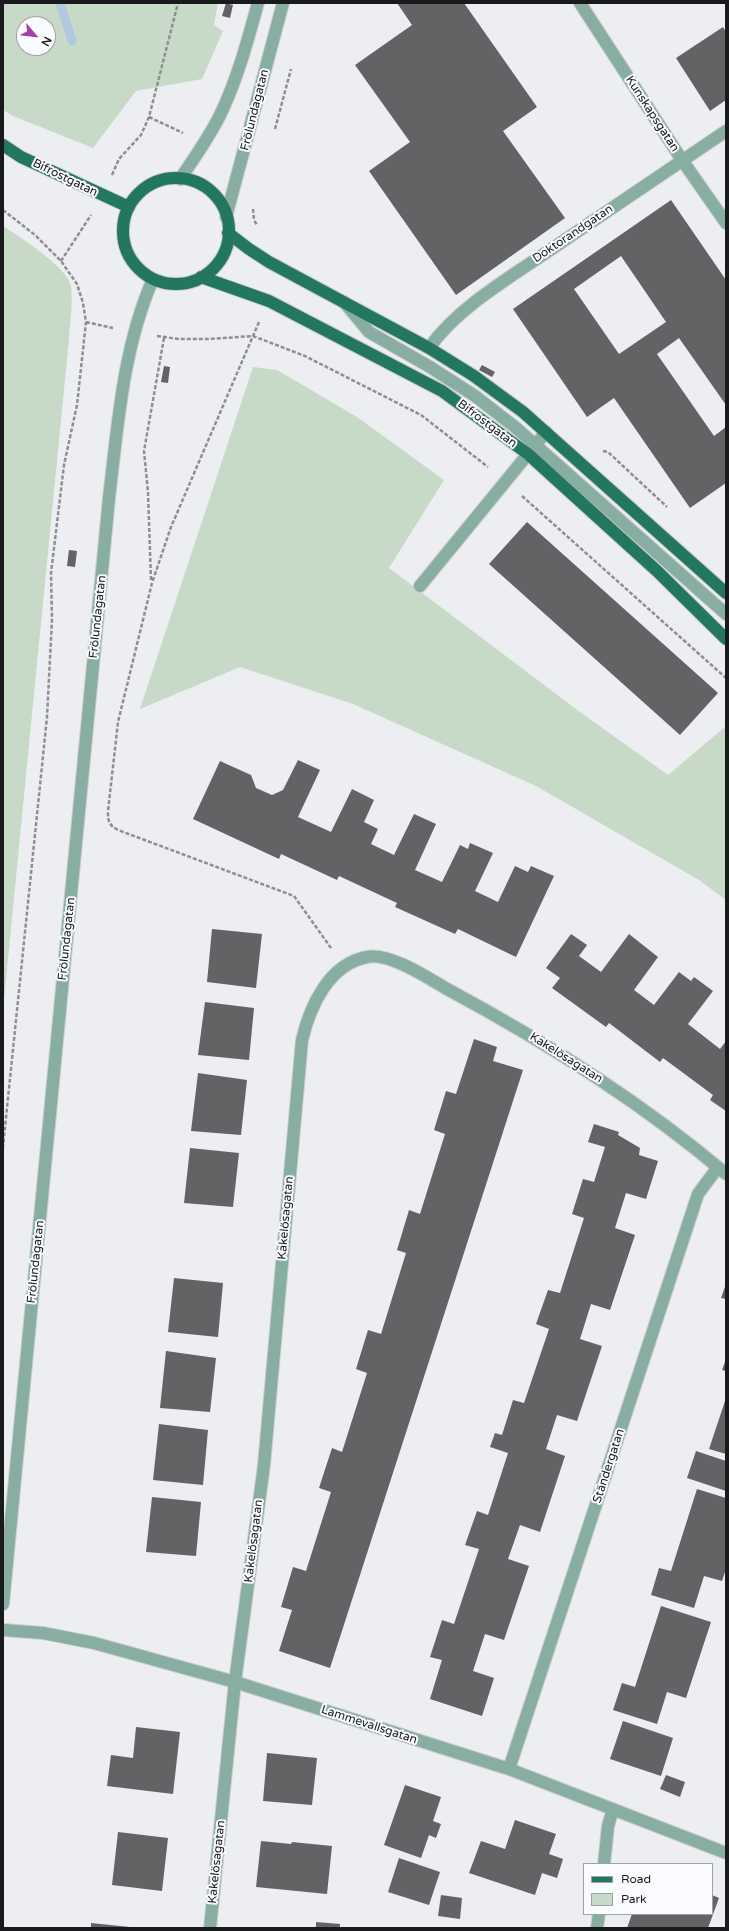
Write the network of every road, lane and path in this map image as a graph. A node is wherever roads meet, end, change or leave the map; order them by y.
1 (178, 3) edge
2 (258, 3) edge
3 (283, 3) edge
4 (580, 3) edge
5 (149, 118) junction
6 (726, 131) edge
7 (3, 145) edge
8 (203, 146) junction
9 (682, 160) junction
10 (180, 179) junction
11 (102, 195) junction
12 (252, 202) dead end
13 (129, 207) junction
14 (3, 210) edge
15 (226, 217) junction
16 (726, 223) edge
17 (261, 231) dead end
18 (228, 232) junction
19 (61, 261) junction
20 (201, 277) junction
21 (153, 279) junction
22 (344, 302) junction
23 (86, 322) junction
24 (134, 332) junction
25 (164, 338) junction
26 (429, 348) junction
27 (546, 432) junction
28 (536, 445) junction
29 (137, 450) dead end
30 (144, 451) junction
31 (528, 454) junction
32 (152, 583) junction
33 (420, 586) dead end
34 (726, 593) edge
35 (726, 614) edge
36 (726, 639) edge
37 (343, 967) junction
38 (3, 1147) edge
39 (722, 1170) edge
40 (3, 1604) edge
41 (3, 1630) edge
42 (235, 1682) junction
43 (509, 1769) junction
44 (613, 1809) junction
45 (726, 1853) edge
46 (604, 1863) edge
47 (599, 1915) edge
48 (210, 1928) edge
49 (597, 1928) edge

1 - 5 path
2 - 8 street
3 - 15 street, Frölundagatan
4 - 9 street, Kunskapsgatan
5 - 8 path
5 - 11 path
6 - 9 street, Doktorandgatan
7 - 11 main road, Bifrostgatan
8 - 10 street
9 - 16 street, Kunskapsgatan
9 - 26 street, Doktorandgatan
10 - 13 main road
10 - 15 main road
11 - 13 main road, Bifrostgatan
11 - 19 path
12 - 17 path
13 - 21 main road
14 - 19 path
15 - 18 main road
18 - 20 main road
18 - 22 main road
19 - 23 path
20 - 21 main road
20 - 31 main road, Bifrostgatan
21 - 24 street, Frölundagatan
22 - 26 main road
22 - 28 street
23 - 24 path
23 - 38 path
24 - 25 path
24 - 40 street, Frölundagatan
25 - 30 path
25 - 32 path
26 - 27 main road
27 - 28 street
27 - 34 main road
28 - 31 street
28 - 35 street
29 - 30 path
30 - 32 path
31 - 33 street
31 - 36 main road, Bifrostgatan
32 - 37 path
37 - 39 street, Kakelösagatan
37 - 42 street, Kakelösagatan
39 - 43 street, Ständergatan
41 - 42 street, Lammevallsgatan
42 - 43 street, Lammevallsgatan
42 - 48 street, Kakelösagatan
43 - 44 street, Lammevallsgatan
44 - 45 street, Lammevallsgatan
44 - 46 street
47 - 49 street

